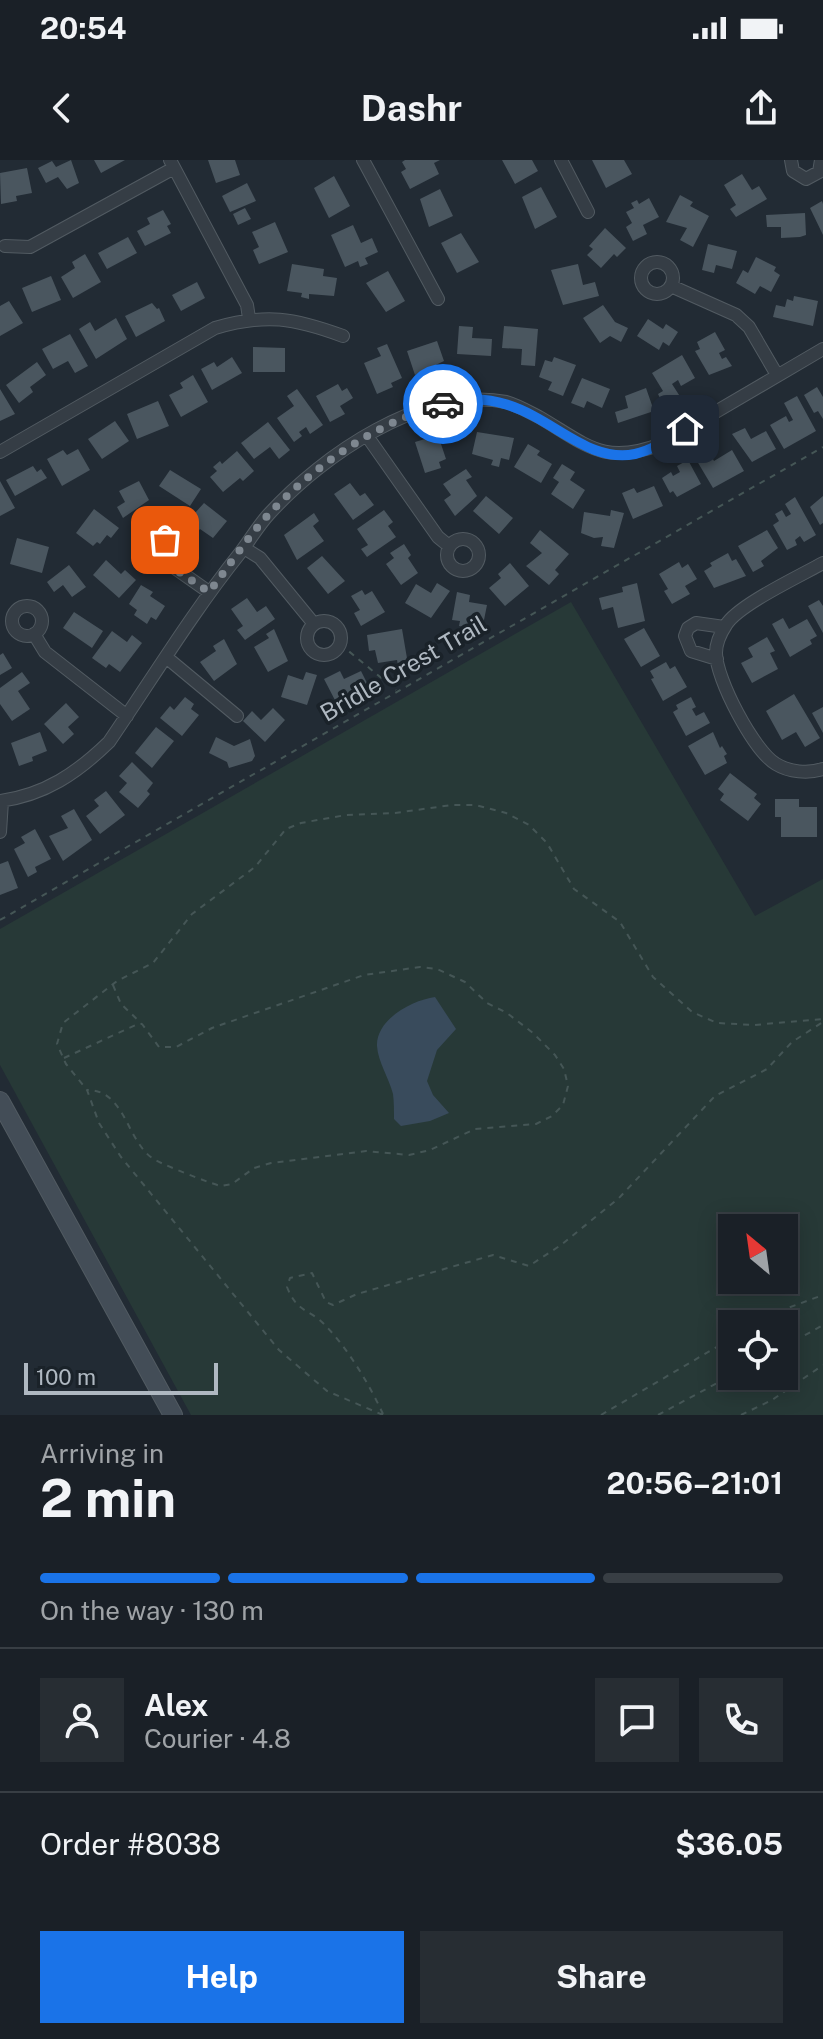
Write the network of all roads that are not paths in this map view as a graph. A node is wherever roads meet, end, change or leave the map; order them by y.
1 (363, 160) edge
2 (561, 160) edge
3 (791, 160) edge
4 (821, 160) edge
5 (172, 164) edge
6 (588, 212) dead end
7 (5, 246) dead end
8 (671, 286) dead end
9 (438, 299) dead end
10 (249, 318) junction
11 (343, 336) dead end
12 (823, 349) edge
13 (777, 375) junction
14 (367, 436) junction
15 (0, 452) edge
16 (449, 546) dead end
17 (244, 548) junction
18 (162, 559) dead end
19 (823, 563) edge
20 (209, 592) junction
21 (314, 624) junction
22 (724, 627) junction
23 (34, 634) dead end
24 (166, 657) junction
25 (717, 659) junction
26 (127, 716) junction
27 (237, 716) dead end
28 (823, 769) edge
29 (1, 801) edge
30 (0, 832) edge
31 (0, 1101) edge
32 (173, 1415) edge

1 - 9 street
2 - 6 street
3 - 4 street
5 - 7 street
5 - 10 street
8 - 13 street
10 - 11 street
10 - 15 street
12 - 13 street
13 - 14 street
14 - 16 street
14 - 17 street
17 - 20 street
17 - 21 street
18 - 20 street
19 - 22 street
20 - 24 street
21 - 21 street
22 - 25 street
22 - 25 street
23 - 26 street
24 - 26 street
24 - 27 street
25 - 28 street
26 - 29 street
29 - 30 street
31 - 32 street

